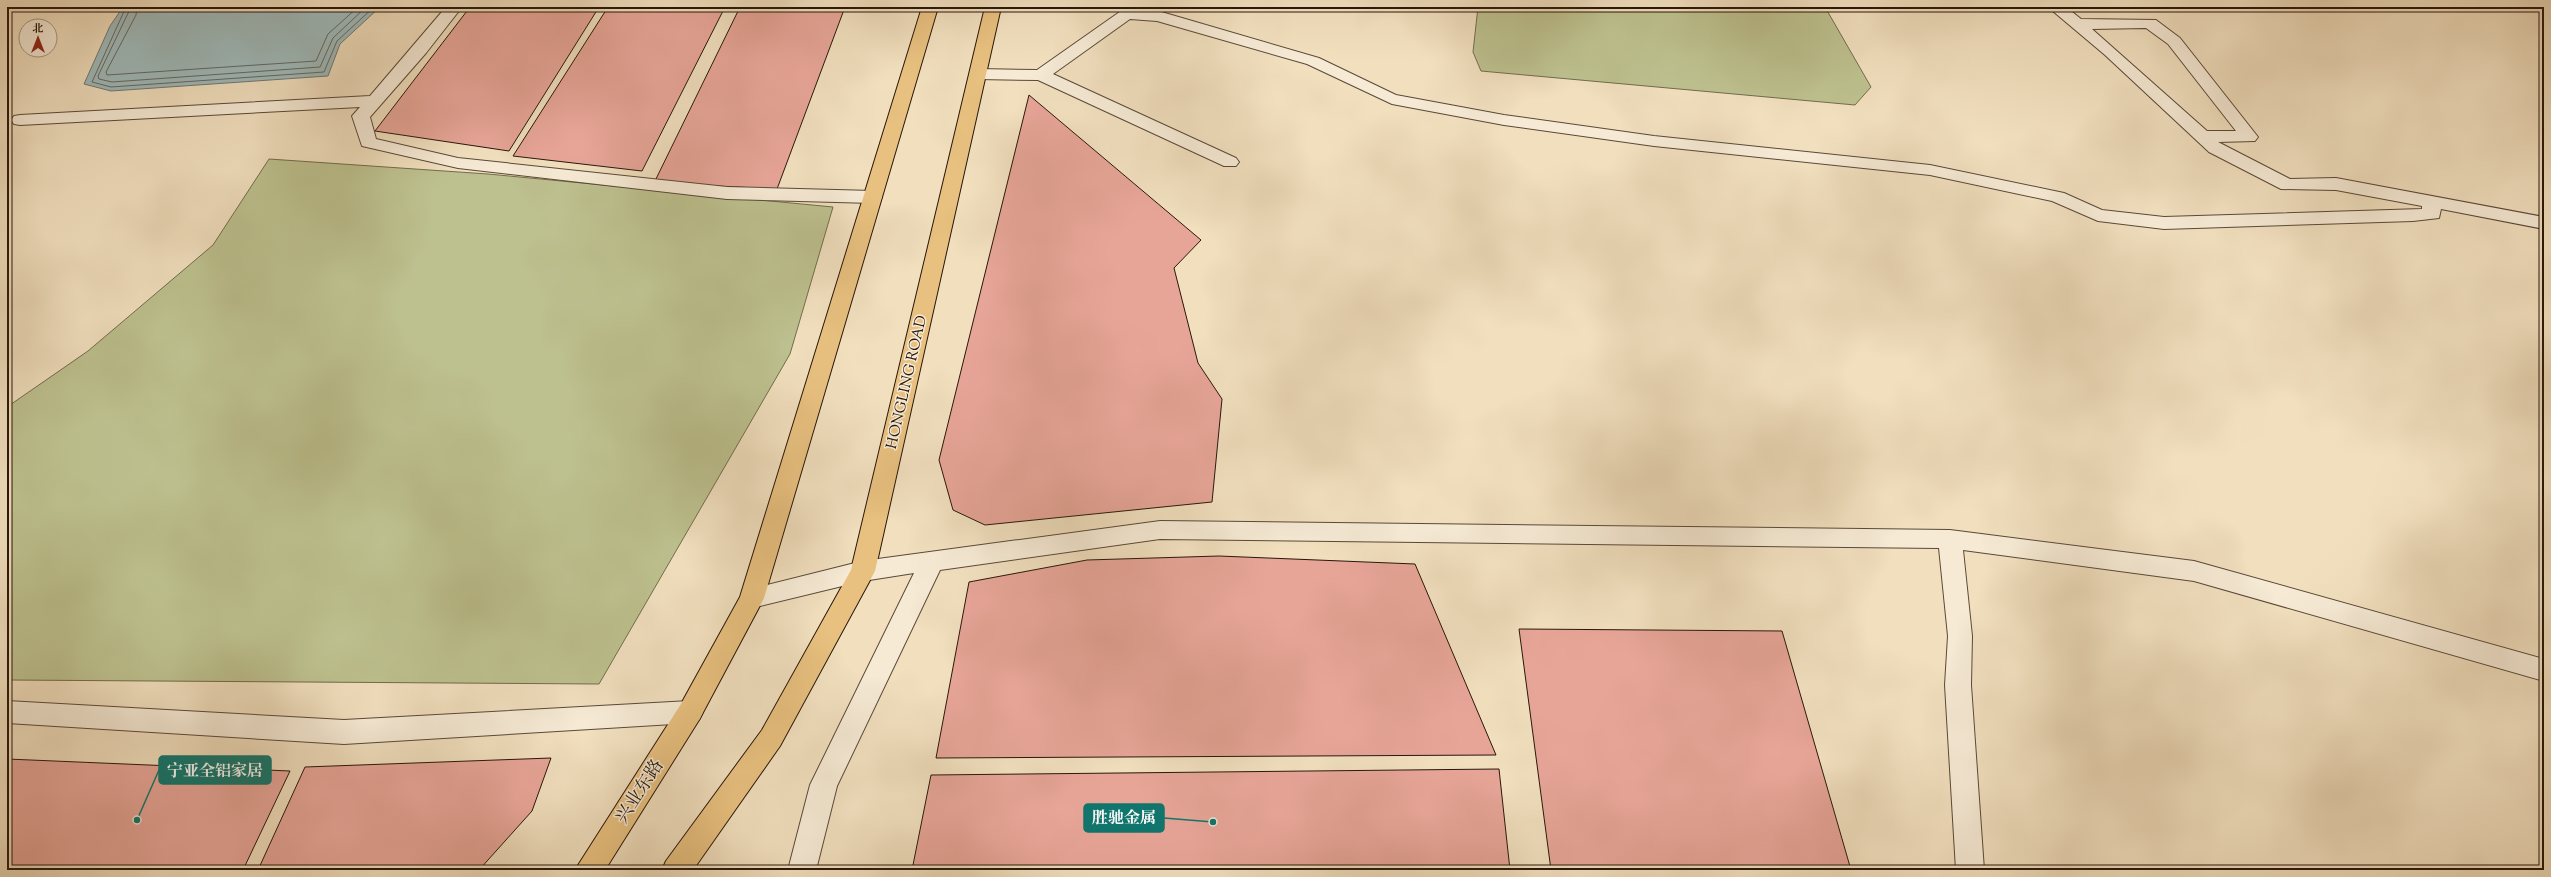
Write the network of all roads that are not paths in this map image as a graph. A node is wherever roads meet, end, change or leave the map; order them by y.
1 (454, 7) edge
2 (930, 7) edge
3 (993, 7) edge
4 (2056, 7) edge
5 (2077, 24) junction
6 (978, 74) junction
7 (1041, 75) junction
8 (374, 102) junction
9 (20, 120) dead end
10 (2202, 136) junction
11 (1230, 162) dead end
12 (873, 197) junction
13 (2431, 202) junction
14 (2544, 223) edge
15 (1950, 539) junction
16 (932, 562) junction
17 (863, 571) junction
18 (752, 598) junction
19 (2544, 670) edge
20 (7, 712) edge
21 (690, 712) junction
22 (589, 870) edge
23 (676, 870) edge
24 (802, 870) edge
25 (1970, 870) edge

1 - 8 street
2 - 12 main road
3 - 6 main road, HONGLING ROAD
4 - 5 street
5 - 10 street
5 - 10 street
6 - 7 street
6 - 17 main road, HONGLING ROAD
7 - 11 street
7 - 13 street
8 - 9 street
8 - 12 street
10 - 13 street
12 - 18 main road
13 - 14 street
15 - 16 street
15 - 19 street
15 - 25 street
16 - 17 street
16 - 24 street
17 - 18 street
17 - 23 main road, HONGLING ROAD
18 - 21 main road
20 - 21 street
21 - 22 main road, 兴业东路

